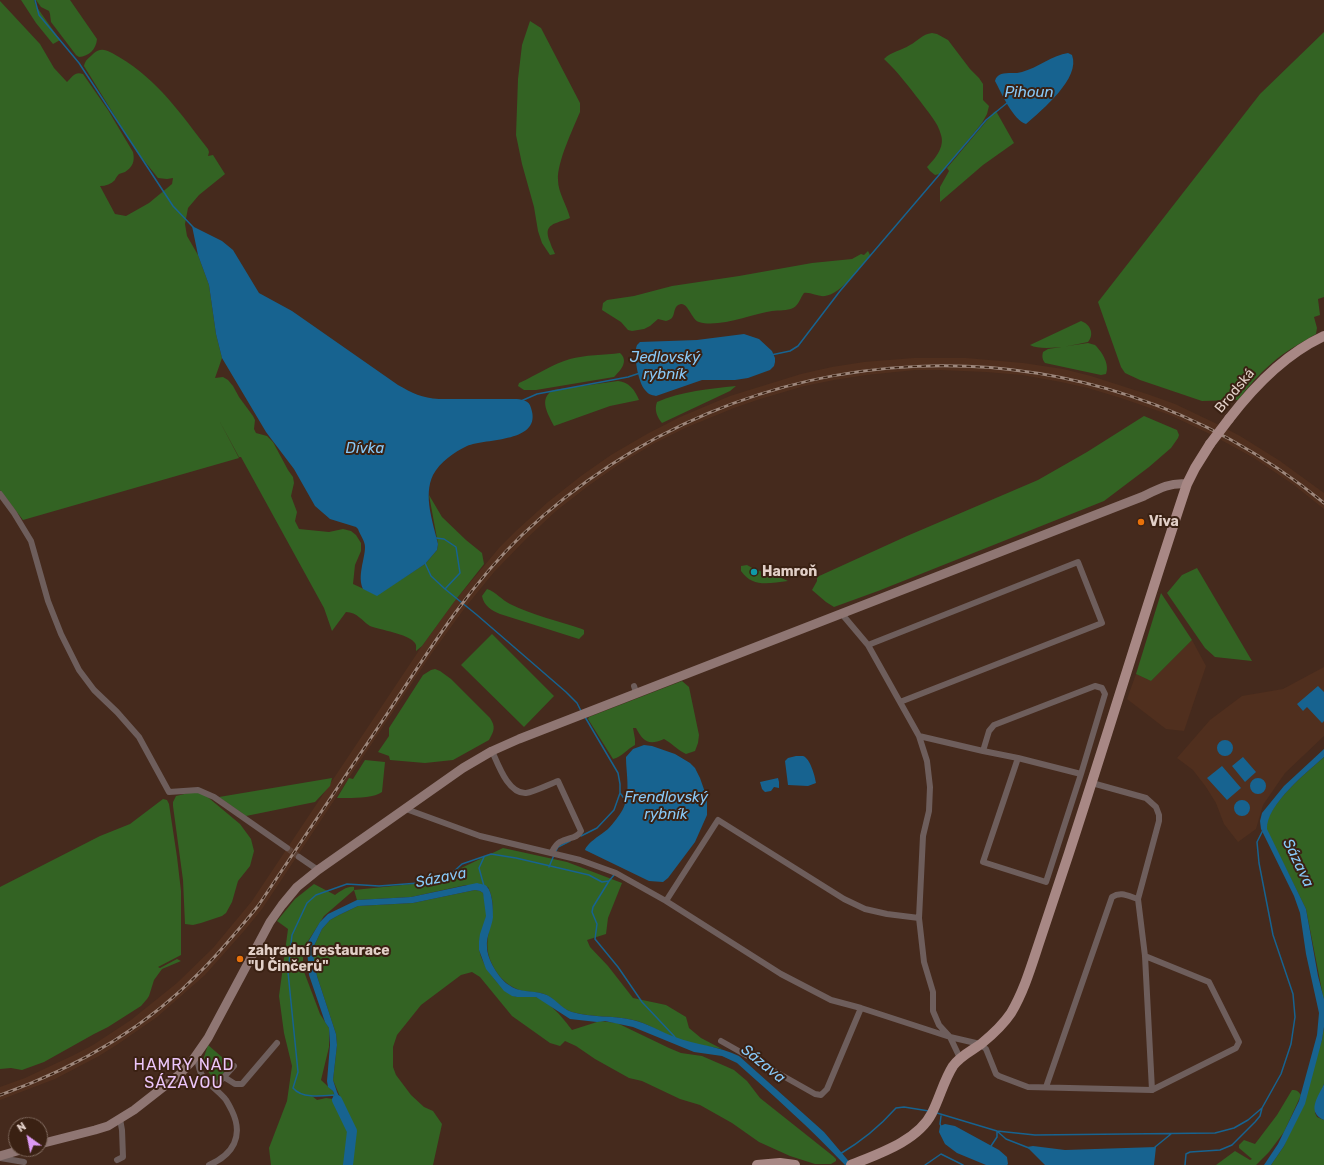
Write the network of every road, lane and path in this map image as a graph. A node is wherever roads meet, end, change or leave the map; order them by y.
1 (1324, 336) edge
2 (1187, 484) junction
3 (0, 494) edge
4 (841, 614) junction
5 (868, 645) junction
6 (900, 702) junction
7 (919, 736) junction
8 (492, 751) junction
9 (983, 751) junction
10 (1018, 758) junction
11 (1081, 774) junction
12 (1092, 783) junction
13 (406, 809) junction
14 (287, 848) tunnel mouth
15 (552, 852) junction
16 (299, 857) tunnel mouth
17 (318, 870) junction
18 (1138, 899) junction
19 (666, 901) junction
20 (919, 918) junction
21 (1145, 956) junction
22 (861, 1008) junction
23 (950, 1037) junction
24 (721, 1041) dead end
25 (277, 1043) dead end
26 (980, 1044) junction
27 (197, 1054) junction
28 (960, 1058) junction
29 (234, 1066) dead end
30 (224, 1076) junction
31 (1046, 1087) junction
32 (214, 1088) junction
33 (1152, 1090) junction
34 (120, 1119) junction
35 (48, 1142) edge
36 (0, 1157) edge
37 (117, 1160) dead end
38 (24, 1162) dead end
39 (852, 1164) edge
40 (209, 1165) edge
41 (757, 1165) edge
42 (795, 1165) edge

1 - 2 main road, Brodská, bridge
2 - 4 street
2 - 12 main road, Brodská
3 - 14 street
4 - 5 street
4 - 8 street
5 - 6 street
5 - 6 street
6 - 7 street
7 - 9 street
7 - 20 street
8 - 13 street
8 - 15 street
9 - 10 street
9 - 11 street
10 - 11 street
10 - 11 street
12 - 18 street
12 - 26 main road, Brodská
13 - 15 street
13 - 17 street
15 - 19 street
16 - 17 street
17 - 27 street
18 - 21 street
18 - 31 street
19 - 20 street
19 - 22 street
20 - 23 street
21 - 33 street
21 - 33 street
22 - 23 street
22 - 24 street
23 - 26 street
23 - 28 street
25 - 30 street
26 - 28 main road, Brodská
26 - 31 street
27 - 32 street
27 - 34 street
28 - 39 main road
29 - 30 street
30 - 32 street
31 - 33 street
32 - 40 street
34 - 35 street
34 - 37 street
36 - 38 street
41 - 42 main road

